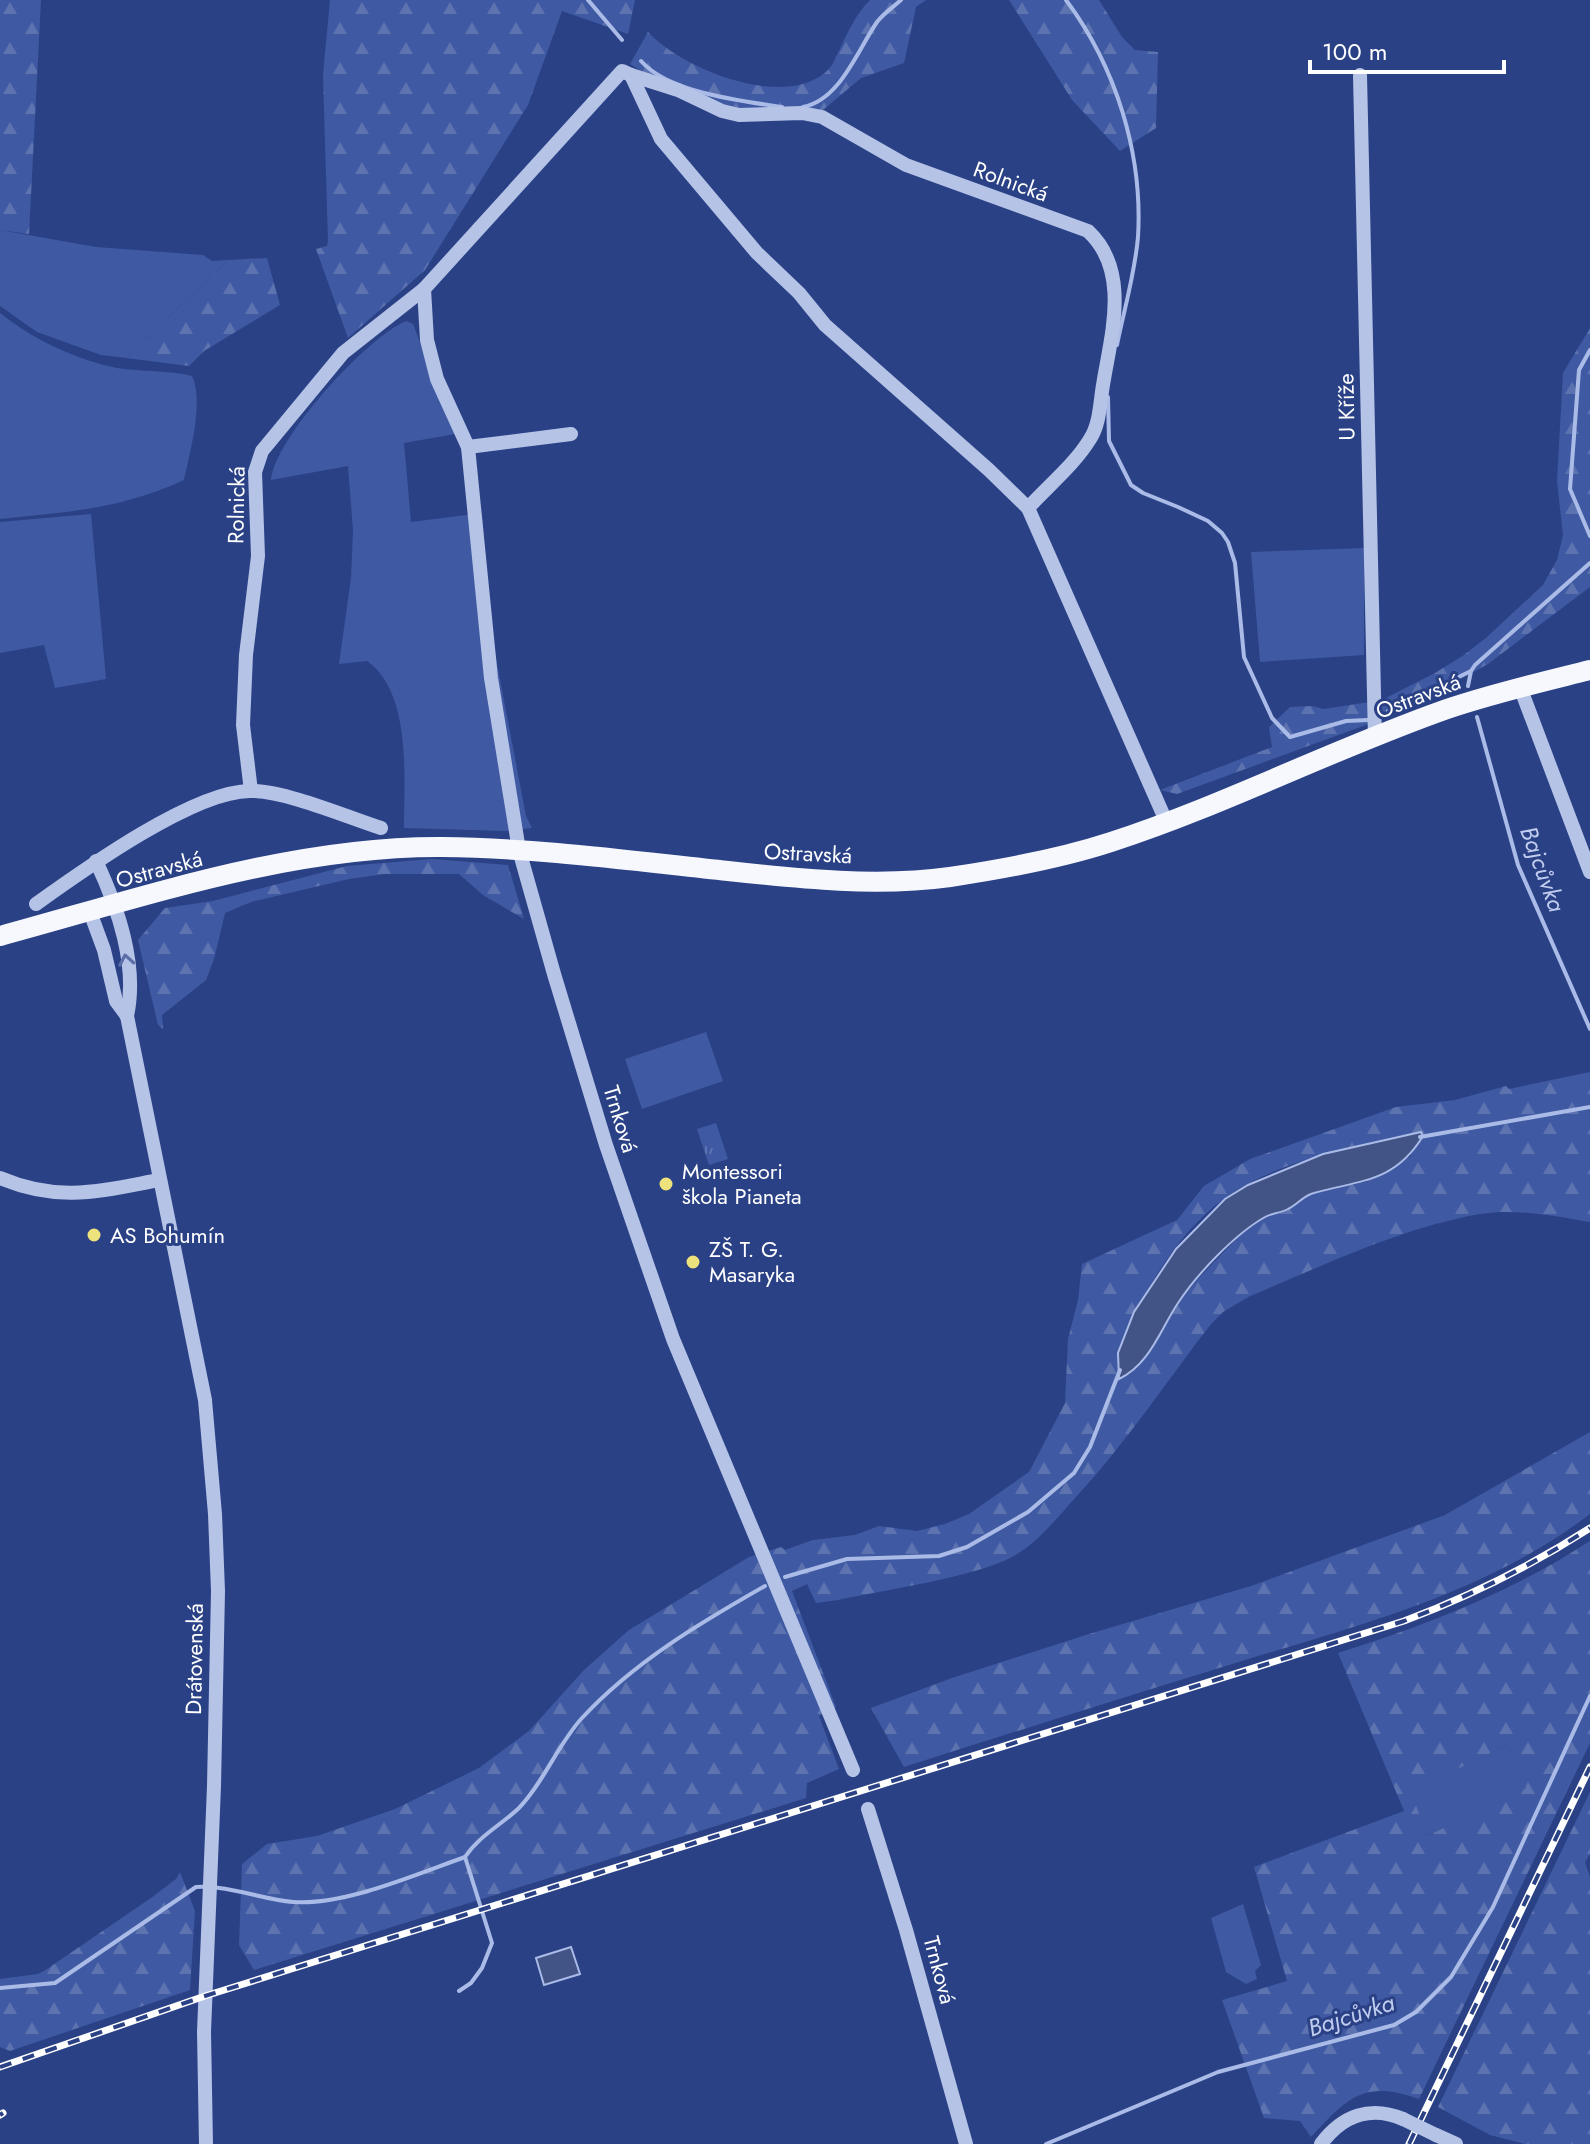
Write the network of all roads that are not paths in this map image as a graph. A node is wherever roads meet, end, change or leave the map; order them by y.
1 (631, 75) junction
2 (1360, 75) dead end
3 (424, 289) junction
4 (571, 434) dead end
5 (468, 447) junction
6 (1028, 508) junction
7 (1590, 670) edge
8 (1520, 687) junction
9 (1375, 738) junction
10 (251, 791) junction
11 (1166, 821) junction
12 (381, 828) dead end
13 (519, 850) junction
14 (96, 861) junction
15 (1590, 872) edge
16 (36, 904) dead end
17 (117, 905) junction
18 (90, 912) junction
19 (0, 936) edge
20 (127, 1016) junction
21 (0, 1178) edge
22 (159, 1180) junction
23 (853, 1770) dead end
24 (868, 1809) dead end
25 (206, 2144) edge
26 (966, 2144) edge
27 (1321, 2144) edge
28 (1456, 2144) edge

1 - 3 street, Rolnická
1 - 6 street
1 - 6 street, Rolnická
2 - 9 street, U Kříže
3 - 5 street
3 - 10 street, Rolnická
4 - 5 street
5 - 13 street, Trnková
6 - 11 street
7 - 8 main road, Ostravská
8 - 9 main road, Ostravská
8 - 15 street
9 - 11 main road, Ostravská
10 - 12 street, Ostravská
10 - 14 street, Ostravská
11 - 13 main road, Ostravská
13 - 17 main road, Ostravská
13 - 23 street, Trnková
14 - 16 street, Ostravská
14 - 17 street, Drátovenská
17 - 18 main road, Ostravská
20 -> 17 street, Drátovenská
18 - 19 main road, Ostravská
18 - 20 street, Drátovenská
20 - 22 street, Drátovenská
21 - 22 street
22 - 25 street, Drátovenská
24 - 26 street, Trnková
27 - 28 street, bridge

